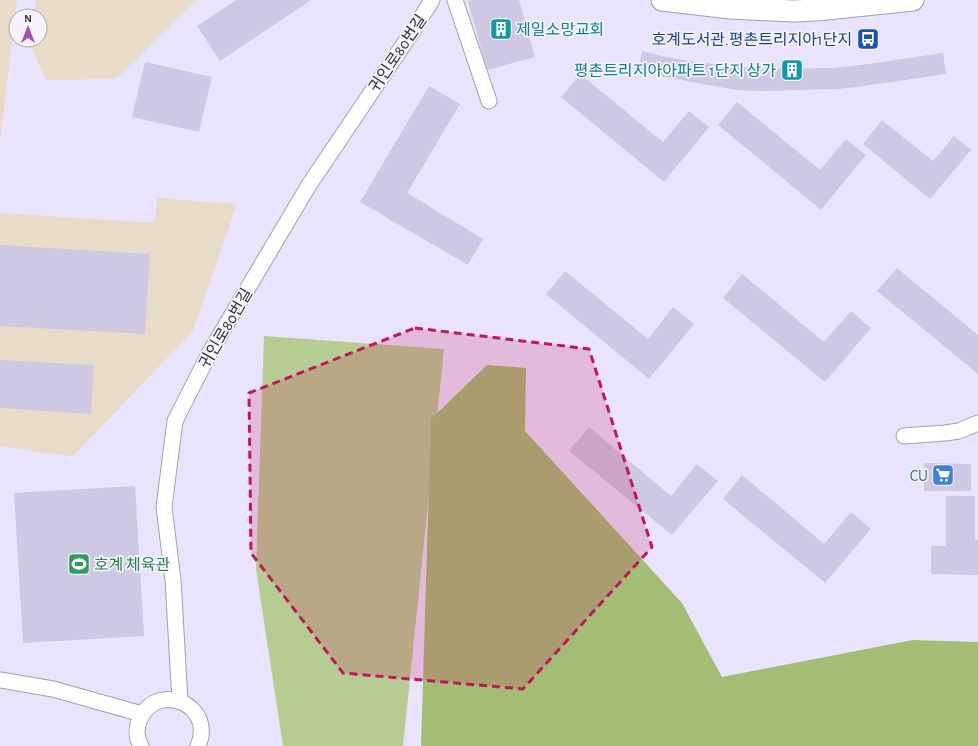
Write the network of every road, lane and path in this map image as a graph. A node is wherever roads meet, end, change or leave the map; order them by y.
1 (432, 0) edge
2 (455, 0) edge
3 (662, 0) edge
4 (913, 0) edge
5 (489, 101) dead end
6 (978, 423) edge
7 (904, 436) dead end
8 (0, 680) edge
9 (180, 701) junction
10 (142, 714) junction
11 (201, 744) edge
12 (141, 746) edge

1 - 9 street, 귀인로80번길
2 - 5 street
3 - 4 street
6 - 7 street
8 - 10 street
9 - 10 street
9 - 11 street
10 - 12 street

